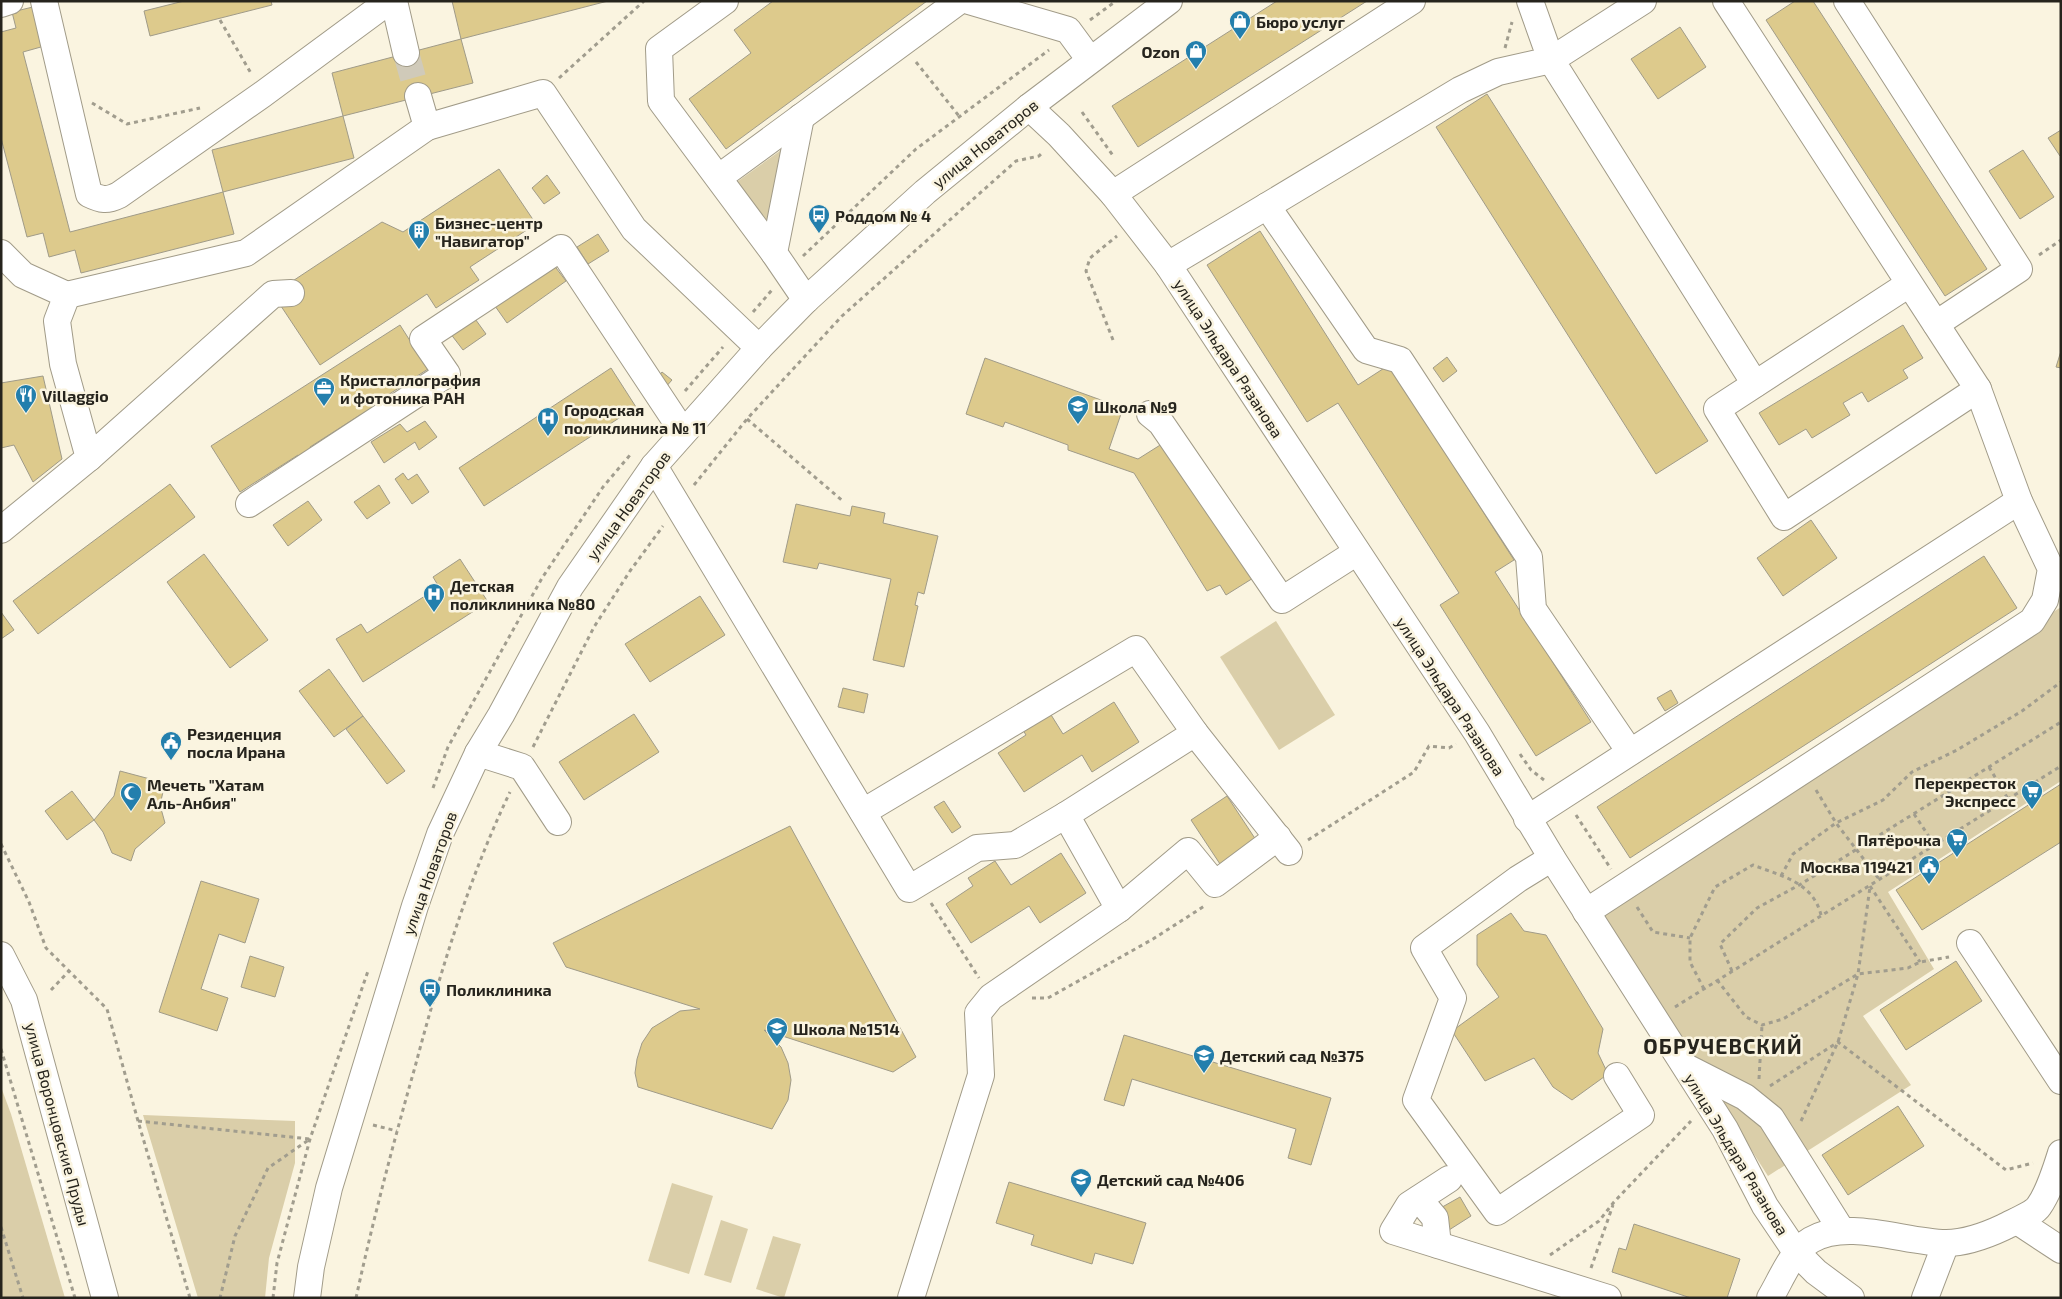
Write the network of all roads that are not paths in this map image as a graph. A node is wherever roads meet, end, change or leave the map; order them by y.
1 (10, 1) edge
2 (44, 1) edge
3 (389, 1) edge
4 (394, 1) edge
5 (725, 1) edge
6 (958, 1) edge
7 (970, 1) edge
8 (1169, 1) edge
9 (1412, 1) edge
10 (1643, 1) edge
11 (1847, 1) edge
12 (1, 4) edge
13 (1734, 4) edge
14 (1521, 10) edge
15 (406, 53) tunnel mouth
16 (1090, 60) junction
17 (1551, 60) junction
18 (418, 96) tunnel mouth
19 (1029, 107) junction
20 (801, 117) junction
21 (427, 127) junction
22 (729, 170) dead end
23 (1113, 194) junction
24 (1266, 206) junction
25 (1, 253) edge
26 (774, 253) junction
27 (1169, 268) junction
28 (1909, 284) junction
29 (291, 293) dead end
30 (67, 295) junction
31 (806, 300) junction
32 (1936, 324) junction
33 (759, 348) junction
34 (1755, 384) junction
35 (1978, 389) junction
36 (1150, 414) dead end
37 (683, 432) junction
38 (88, 458) junction
39 (654, 466) junction
40 (2019, 501) junction
41 (249, 504) dead end
42 (1, 530) edge
43 (1357, 552) junction
44 (1196, 734) junction
45 (1630, 752) junction
46 (478, 753) junction
47 (863, 812) junction
48 (1066, 815) junction
49 (1527, 818) junction
50 (558, 822) dead end
51 (1552, 858) junction
52 (1118, 909) junction
53 (1586, 912) junction
54 (1959, 950) road end
55 (1, 955) edge
56 (1686, 1067) junction
57 (1617, 1076) dead end
58 (2061, 1081) edge
59 (2060, 1155) edge
60 (1449, 1179) dead end
61 (2061, 1193) edge
62 (1419, 1199) junction
63 (2039, 1207) junction
64 (2017, 1221) junction
65 (1842, 1231) junction
66 (1946, 1243) junction
67 (1438, 1245) junction
68 (2061, 1250) edge
69 (1796, 1252) junction
70 (1596, 1294) edge
71 (105, 1298) edge
72 (307, 1298) edge
73 (911, 1298) edge
74 (1770, 1298) edge
75 (1851, 1298) edge
76 (1925, 1298) edge

1 - 12 street
2 - 3 street
4 - 15 street
5 - 26 street
6 - 20 street
7 - 16 street
8 - 16 street, улица Новаторов
9 - 23 street
10 - 17 street
11 - 32 street
13 - 28 street
14 - 17 street
16 - 19 street, улица Новаторов
17 - 24 street
17 - 34 street
18 - 21 street
19 - 23 street, улица Эльдара Рязанова
19 - 31 street, улица Новаторов
20 - 22 street
20 - 26 street
21 - 30 street
21 - 33 street
23 - 27 street, улица Эльдара Рязанова
24 - 27 street
24 - 45 street
25 - 30 street
26 - 31 street
27 - 43 street, улица Эльдара Рязанова
28 - 32 street
28 - 34 street
29 - 38 street
30 - 38 street
31 - 33 street, улица Новаторов
32 - 35 street
33 - 37 street, улица Новаторов
34 - 35 street
35 - 40 street
36 - 43 street
37 - 39 street, улица Новаторов
37 - 41 street
38 - 42 street
39 - 46 street, улица Новаторов
39 - 47 street
40 - 45 street
40 - 53 street
43 - 49 street, улица Эльдара Рязанова
44 - 47 street
44 - 48 street
44 - 52 street
45 - 49 street
46 - 50 street
46 - 72 street, улица Новаторов
47 - 48 street
48 - 52 street
49 - 51 street, улица Эльдара Рязанова
51 - 53 street, улица Эльдара Рязанова
51 - 57 street
52 - 73 street
53 - 56 street, улица Эльдара Рязанова
54 - 58 street
55 - 71 street, улица Воронцовские Пруды
56 - 65 street
56 - 69 street, улица Эльдара Рязанова
59 - 63 street
60 - 62 street
61 - 63 street
62 - 67 street
62 - 67 street
63 - 64 street
64 - 66 street
64 - 68 street
65 - 66 street
65 - 69 street
66 - 76 street
67 - 70 street
69 - 74 street
69 - 75 street, улица Эльдара Рязанова

